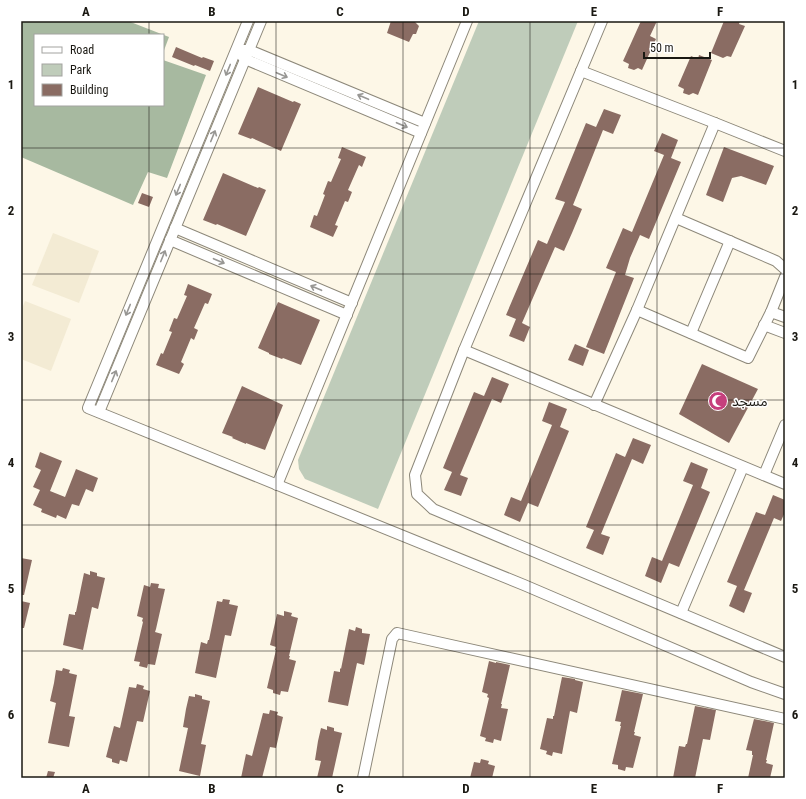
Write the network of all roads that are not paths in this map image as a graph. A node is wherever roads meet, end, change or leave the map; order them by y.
1 (248, 21) edge
2 (261, 21) edge
3 (467, 21) edge
4 (602, 21) edge
5 (236, 50) junction
6 (249, 50) junction
7 (245, 59) junction
8 (581, 71) junction
9 (715, 123) junction
10 (423, 128) junction
11 (785, 151) edge
12 (676, 218) junction
13 (175, 228) junction
14 (170, 240) junction
15 (730, 241) junction
16 (785, 269) edge
17 (785, 278) edge
18 (352, 303) junction
19 (637, 310) junction
20 (771, 312) junction
21 (347, 315) junction
22 (785, 317) edge
23 (764, 325) junction
24 (690, 333) junction
25 (785, 333) edge
26 (464, 350) junction
27 (594, 405) junction
28 (99, 412) junction
29 (785, 425) edge
30 (743, 467) junction
31 (764, 475) junction
32 (785, 484) edge
33 (277, 485) junction
34 (681, 614) junction
35 (785, 657) edge
36 (785, 694) edge
37 (785, 719) edge
38 (363, 778) edge

1 - 5 street
2 - 6 street
3 - 10 street
4 - 8 street
5 - 6 street
5 - 7 street
5 -> 28 street
6 - 7 street
10 -> 6 street
7 -> 10 street
13 -> 7 street
8 - 9 street
8 - 26 street
9 - 11 street
9 - 12 street
10 - 18 street
12 - 15 street
12 - 19 street
13 - 14 street
18 -> 13 street
14 -> 21 street
28 -> 14 street
15 - 16 street
15 - 24 street
17 - 20 street
18 - 21 street
19 - 24 street
19 - 27 street
20 - 22 street
20 - 23 street
21 - 33 street
23 - 24 street
23 - 25 street
26 - 27 street
26 - 34 street
27 - 30 street
28 - 33 street
29 - 31 street
30 - 31 street
30 - 34 street
31 - 32 street
33 - 36 street
34 - 35 street
37 - 38 street

